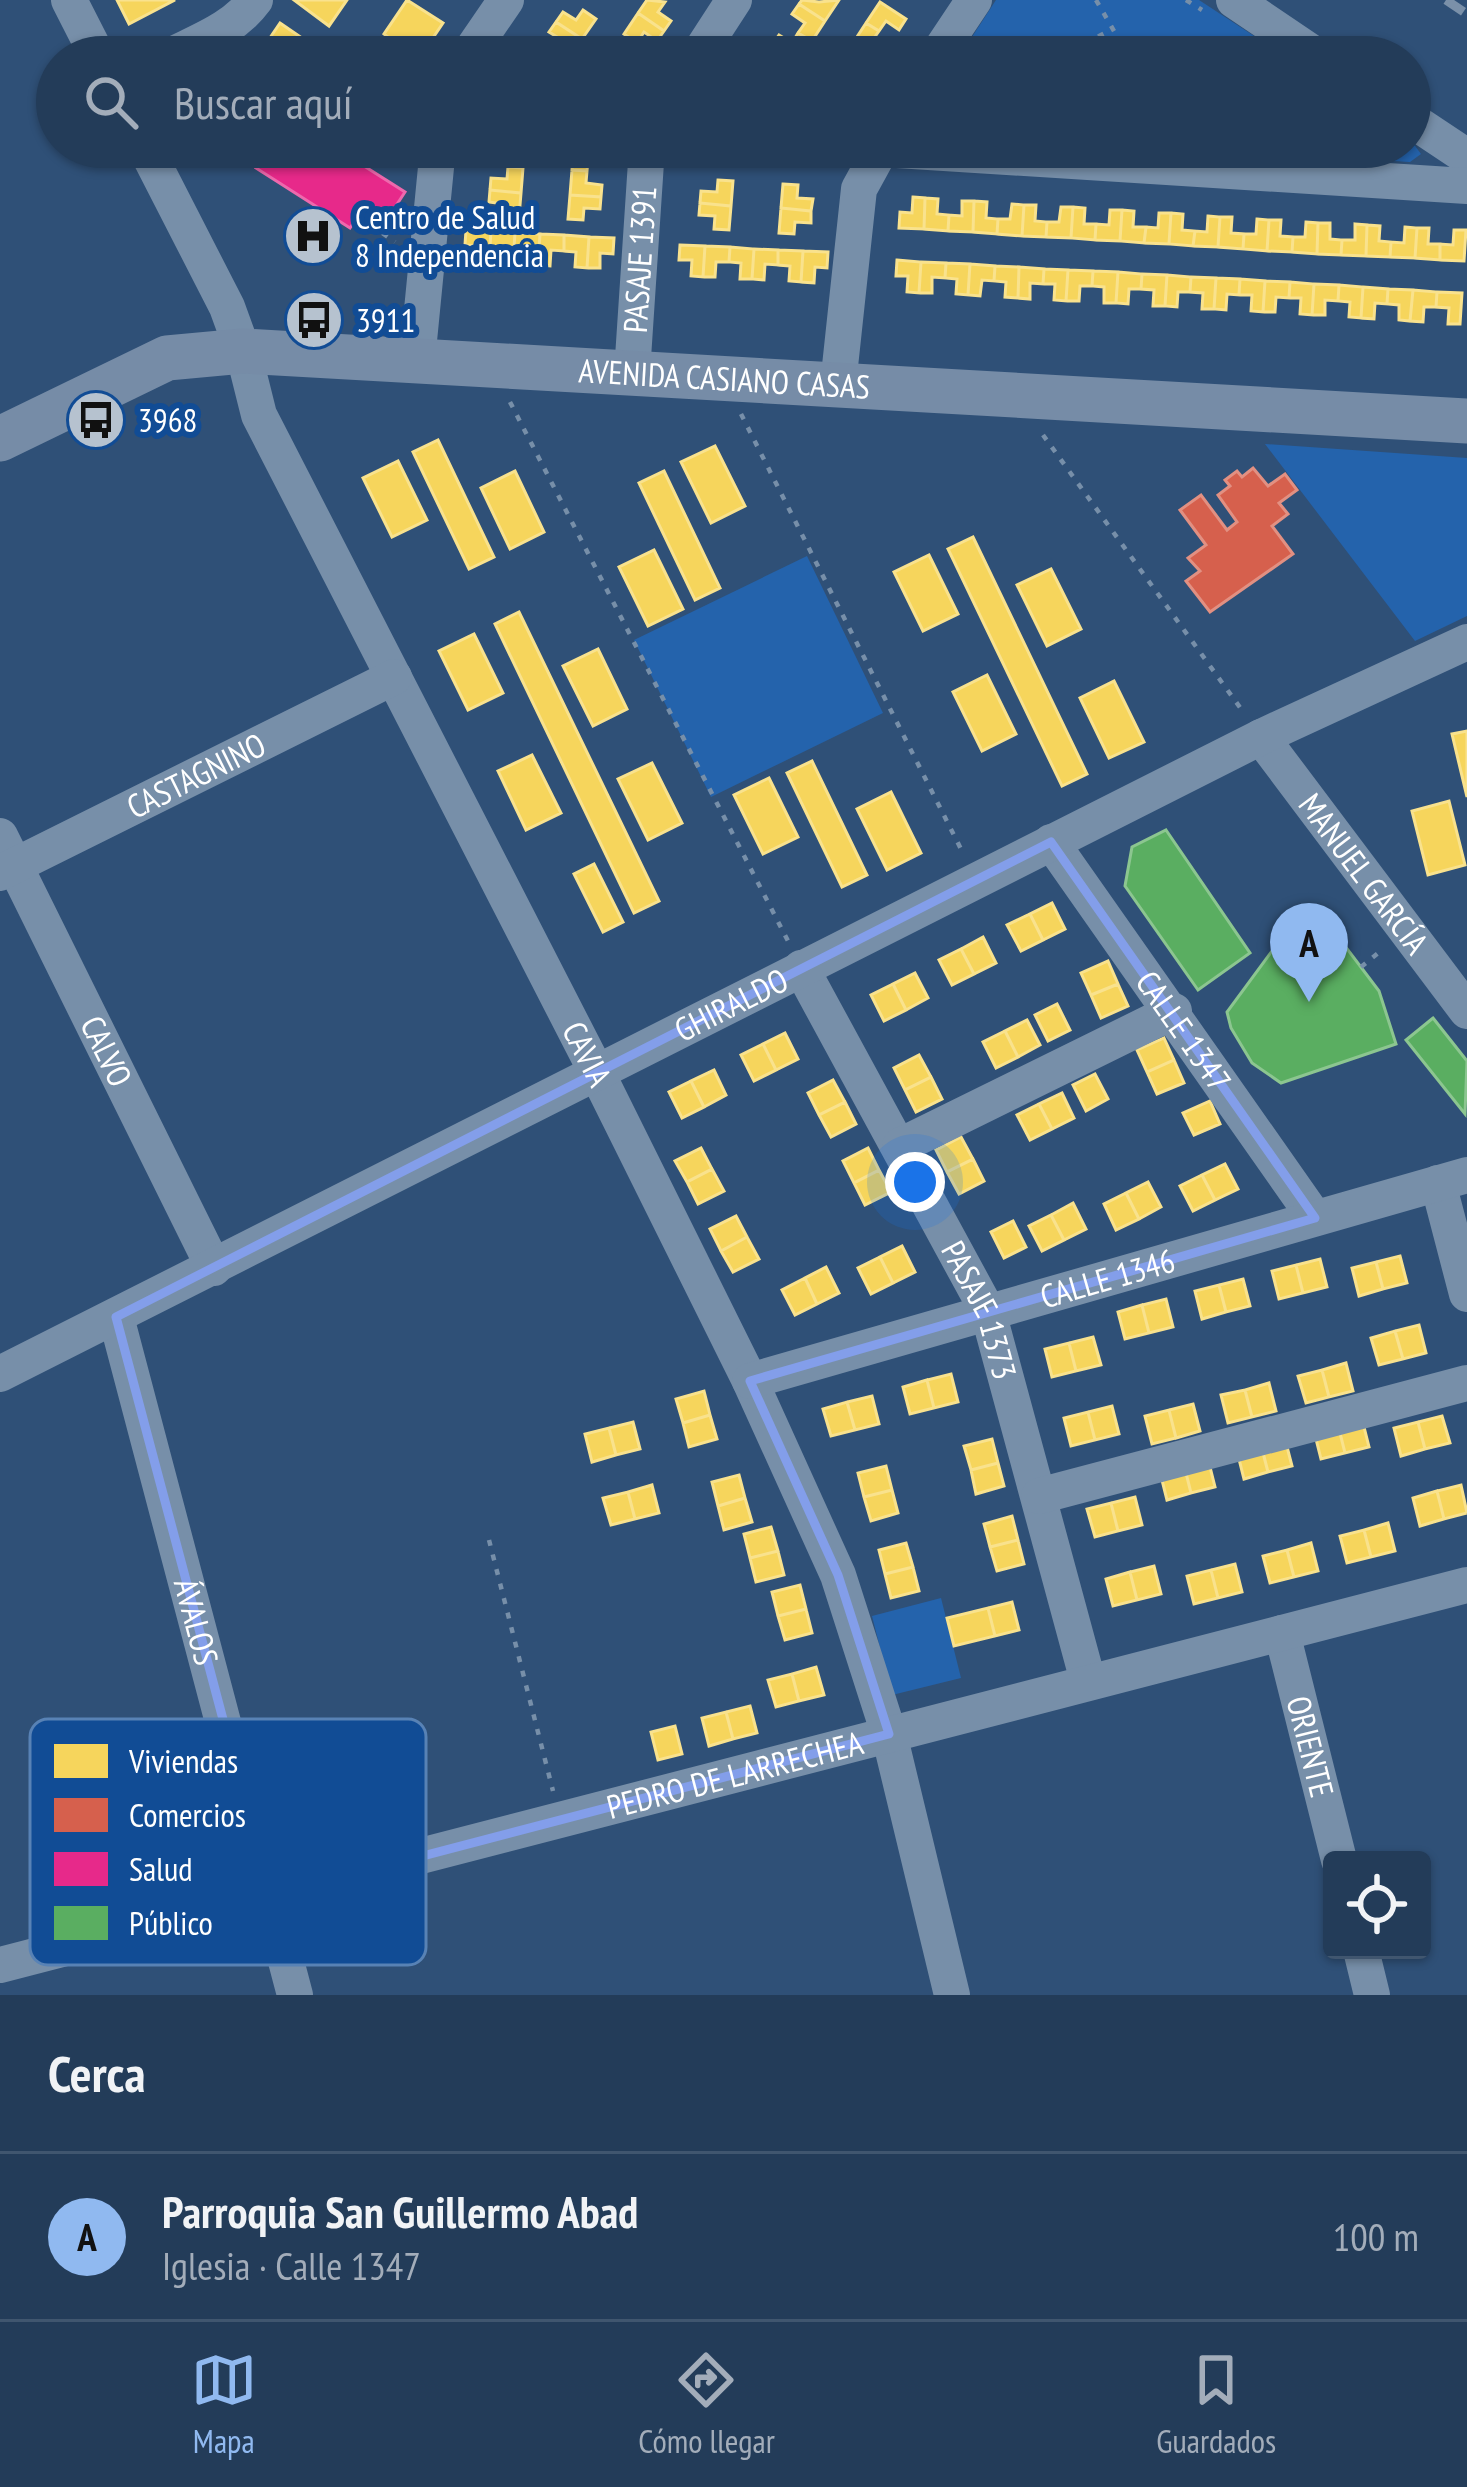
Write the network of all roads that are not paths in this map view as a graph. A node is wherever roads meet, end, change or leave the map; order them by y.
1 (69, 0) edge
2 (255, 0) edge
3 (506, 0) edge
4 (734, 0) edge
5 (974, 0) edge
6 (1234, 0) edge
7 (87, 36) edge
8 (210, 36) edge
9 (481, 36) edge
10 (711, 36) edge
11 (950, 36) edge
12 (1287, 36) edge
13 (1431, 132) edge
14 (1467, 157) edge
15 (156, 168) edge
16 (435, 168) edge
17 (646, 168) edge
18 (870, 168) edge
19 (1189, 168) edge
20 (1467, 186) edge
21 (243, 351) junction
22 (417, 361) junction
23 (632, 373) junction
24 (838, 385) junction
25 (1467, 422) edge
26 (0, 439) edge
27 (1467, 642) edge
28 (394, 677) junction
29 (1261, 736) junction
30 (1051, 842) junction
31 (5, 858) edge
32 (801, 968) junction
33 (1174, 1011) junction
34 (1467, 1011) edge
35 (596, 1071) junction
36 (900, 1146) junction
37 (1452, 1179) edge
38 (1316, 1218) junction
39 (214, 1268) junction
40 (1467, 1294) edge
41 (988, 1312) junction
42 (116, 1317) junction
43 (0, 1374) edge
44 (750, 1381) junction
45 (1467, 1384) edge
46 (1039, 1496) junction
47 (1467, 1585) edge
48 (1282, 1633) junction
49 (1088, 1681) junction
50 (223, 1719) edge
51 (889, 1734) junction
52 (1337, 1851) edge
53 (426, 1855) edge
54 (30, 1957) edge
55 (1363, 1959) edge
56 (0, 1965) edge
57 (287, 1965) edge
58 (295, 1995) edge
59 (952, 1995) edge
60 (1372, 1995) edge

1 - 7 street
2 - 8 street
3 - 9 street
4 - 10 street
5 - 11 street
6 - 12 street
13 - 14 street
15 - 21 street, CAVIA
16 - 22 street
17 - 23 street, PASAJE 1391
18 - 24 street
19 - 20 street
21 - 22 main road, AVENIDA CASIANO CASAS
21 - 26 main road, AVENIDA CASIANO CASAS
21 - 28 street, CAVIA
22 - 23 main road, AVENIDA CASIANO CASAS
23 - 24 main road, AVENIDA CASIANO CASAS
24 - 25 main road, AVENIDA CASIANO CASAS
27 - 29 street, GHIRALDO
28 - 31 street, CASTAGNINO
28 - 35 street, CAVIA
29 - 30 street, GHIRALDO
29 - 34 street, MANUEL GARCÍA
30 - 32 street, GHIRALDO
30 - 33 street, CALLE 1347
31 - 39 street, CALVO
32 - 35 street, GHIRALDO
32 - 36 street, PASAJE 1373
33 - 36 street
33 - 38 street, CALLE 1347
35 - 39 street, GHIRALDO
35 - 44 street, CAVIA
36 - 41 street, PASAJE 1373
37 - 38 street, CALLE 1346
37 - 40 street
38 - 41 street, CALLE 1346
39 - 42 street, GHIRALDO
41 - 44 street, CALLE 1346
41 - 46 street, PASAJE 1373
42 - 43 street, GHIRALDO
42 - 50 street, ÁVALOS
44 - 51 street, CAVIA
45 - 46 street
46 - 49 street, PASAJE 1373
47 - 48 street, PEDRO DE LARRECHEA
48 - 49 street, PEDRO DE LARRECHEA
48 - 52 street, ORIENTE
49 - 51 street, PEDRO DE LARRECHEA
51 - 53 street, PEDRO DE LARRECHEA
51 - 59 street, CAVIA
54 - 56 street, PEDRO DE LARRECHEA
55 - 60 street
57 - 58 street, ÁVALOS

